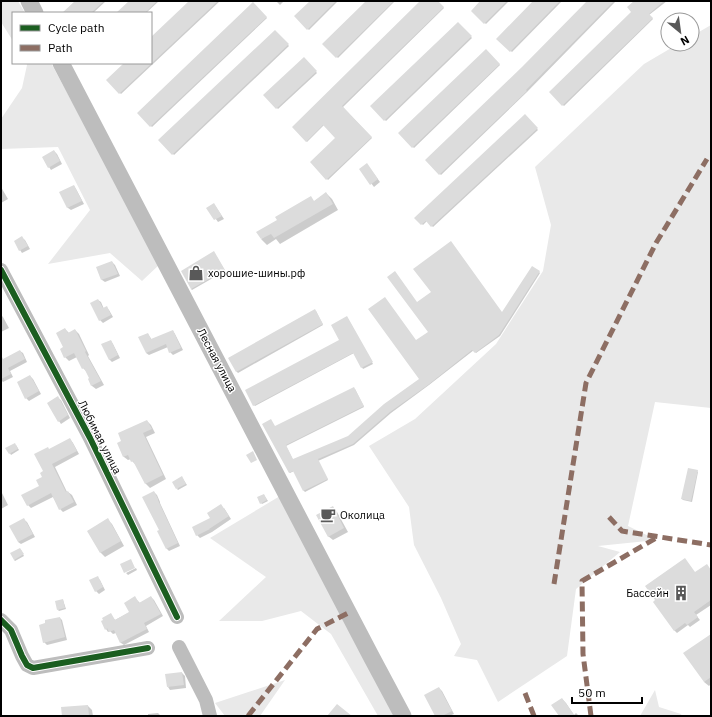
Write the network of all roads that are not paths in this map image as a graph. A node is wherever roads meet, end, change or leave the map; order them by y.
1 (29, 1) edge
2 (34, 12) edge
3 (62, 64) edge
4 (1, 270) edge
5 (176, 617) dead end
6 (1, 620) edge
7 (179, 647) dead end
8 (148, 648) dead end
9 (210, 716) edge
10 (403, 716) edge

1 - 2 main road
3 - 10 main road, Лесная улица
4 - 5 street, Любимая улица
6 - 8 street
7 - 9 street

